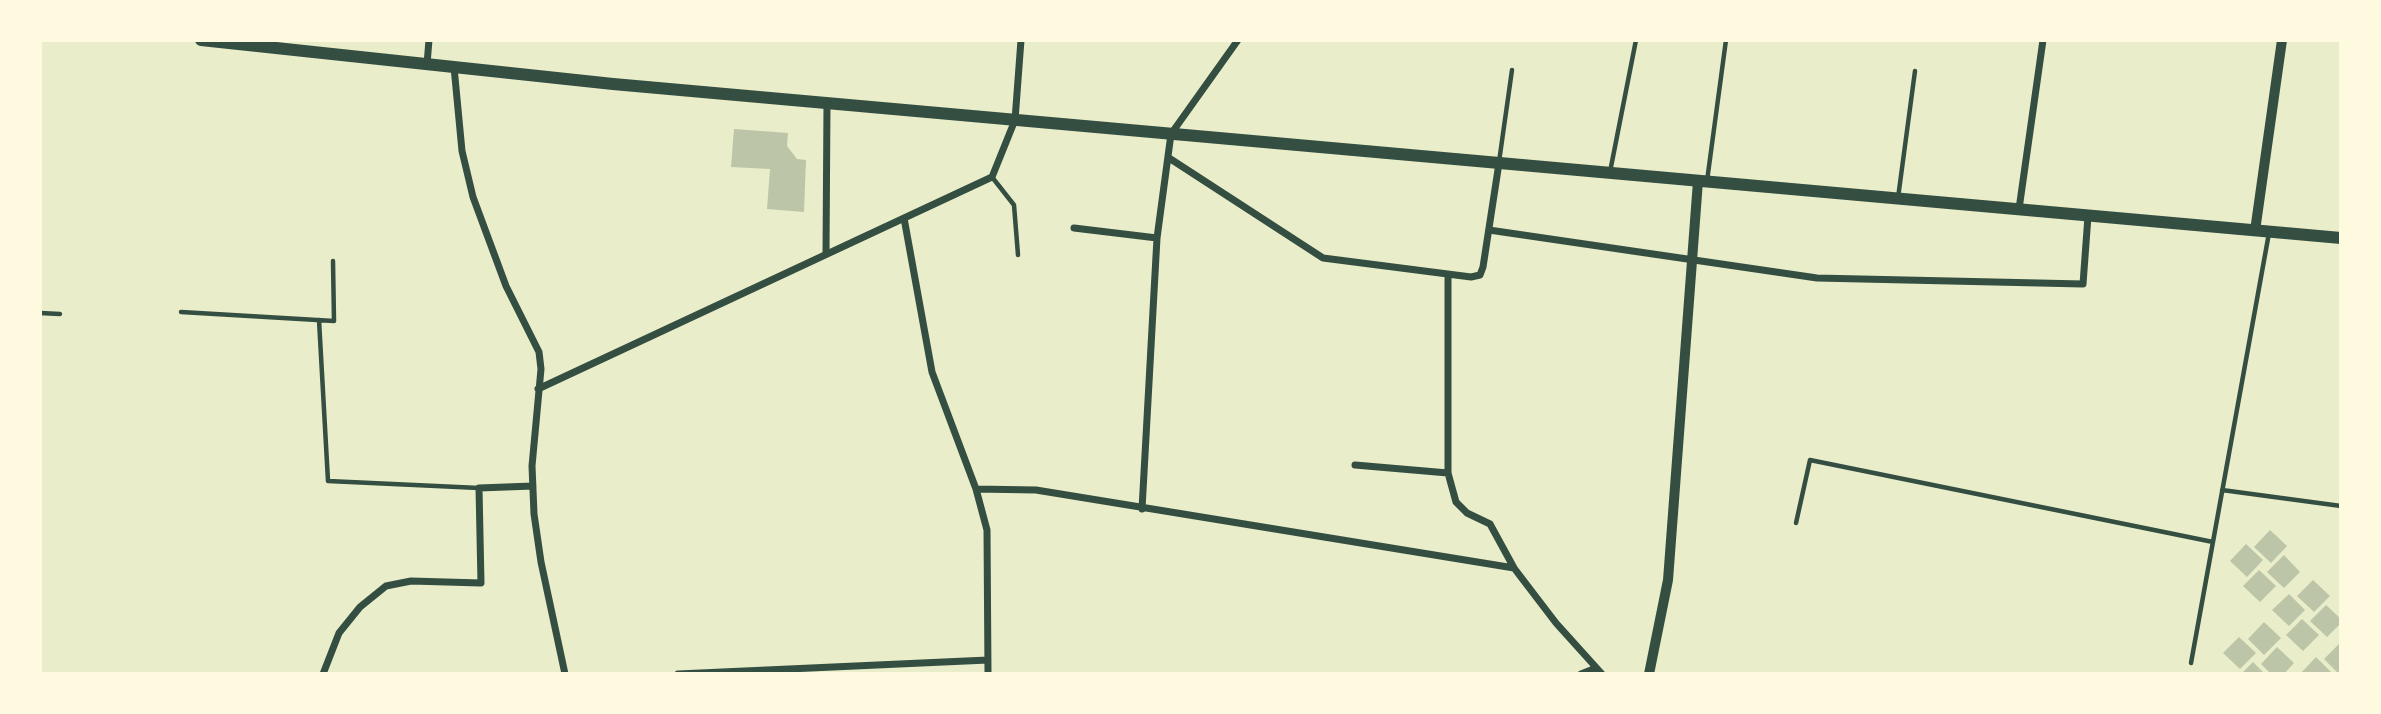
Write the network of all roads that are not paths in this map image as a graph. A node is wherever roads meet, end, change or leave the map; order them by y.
1 (201, 40) edge
2 (429, 40) edge
3 (1021, 40) edge
4 (1238, 40) edge
5 (1636, 40) edge
6 (1726, 40) edge
7 (2043, 40) edge
8 (2282, 40) edge
9 (427, 64) junction
10 (454, 67) junction
11 (1512, 70) dead end
12 (1915, 71) dead end
13 (827, 103) junction
14 (1015, 120) junction
15 (1171, 134) junction
16 (1169, 158) junction
17 (1499, 163) junction
18 (1609, 173) junction
19 (992, 177) junction
20 (1703, 181) junction
21 (1898, 199) junction
22 (2019, 209) junction
23 (2088, 216) junction
24 (904, 218) junction
25 (1074, 228) dead end
26 (1489, 230) junction
27 (2255, 231) junction
28 (2269, 232) junction
29 (1157, 238) junction
30 (2341, 238) edge
31 (826, 254) junction
32 (1018, 255) dead end
33 (1692, 260) junction
34 (333, 261) dead end
35 (1448, 274) junction
36 (40, 313) edge
37 (181, 313) dead end
38 (60, 314) dead end
39 (319, 320) junction
40 (538, 389) junction
41 (1355, 465) dead end
42 (1448, 473) junction
43 (533, 486) junction
44 (478, 488) junction
45 (976, 489) junction
46 (2222, 490) junction
47 (2341, 506) edge
48 (1142, 509) junction
49 (1796, 523) dead end
50 (2213, 542) junction
51 (1514, 568) junction
52 (988, 660) junction
53 (2191, 663) dead end
54 (1599, 671) edge
55 (323, 674) edge
56 (565, 674) edge
57 (678, 674) edge
58 (988, 674) edge
59 (1581, 674) edge
60 (1649, 674) edge

1 - 9 main road
2 - 9 street
3 - 14 street
4 - 15 street
5 - 18 lane
6 - 20 lane
7 - 22 street
8 - 27 street
9 - 10 main road
10 - 13 main road
10 - 40 street
11 - 17 lane
12 - 21 lane
13 - 14 main road
13 - 31 street
14 - 15 main road
14 - 19 street
15 - 16 street
15 - 17 main road
16 - 29 street
16 - 35 street
17 - 18 main road
17 - 26 street
18 - 20 main road
19 - 24 street
19 - 32 lane
20 - 21 main road
20 - 33 street
21 - 22 main road
22 - 23 main road
23 - 27 main road
23 - 33 street
24 - 31 street
24 - 45 street
25 - 29 street
26 - 33 street
26 - 35 street
27 - 28 main road
28 - 30 main road
28 - 46 lane
29 - 48 street
31 - 40 street
33 - 60 street
34 - 39 lane
35 - 42 street
36 - 38 lane
37 - 39 lane
39 - 44 lane
40 - 43 street
41 - 42 street
42 - 51 street
43 - 44 street
43 - 56 street
44 - 55 street
45 - 48 street
45 - 52 street
46 - 47 lane
46 - 50 lane
48 - 51 street
49 - 50 lane
50 - 53 lane
51 - 54 street
52 - 57 street
52 - 58 street
54 - 59 street

